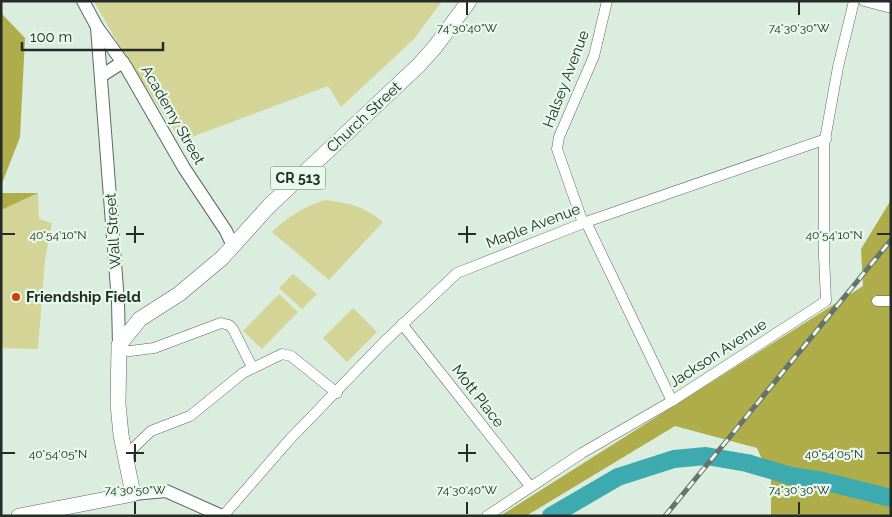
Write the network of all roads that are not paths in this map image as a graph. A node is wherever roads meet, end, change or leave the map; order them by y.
1 (83, 1) edge
2 (468, 1) edge
3 (608, 1) edge
4 (854, 1) edge
5 (864, 1) edge
6 (891, 8) edge
7 (97, 27) junction
8 (123, 62) junction
9 (101, 76) junction
10 (826, 139) junction
11 (584, 222) junction
12 (233, 246) junction
13 (877, 301) dead end
14 (891, 301) edge
15 (119, 314) junction
16 (140, 319) junction
17 (402, 324) junction
18 (119, 347) junction
19 (252, 367) junction
20 (337, 393) junction
21 (672, 401) junction
22 (125, 456) junction
23 (530, 486) junction
24 (133, 494) junction
25 (27, 515) edge
26 (223, 516) edge
27 (487, 516) edge

1 - 7 street, Academy Street
2 - 12 main road, Church Street / CR 513
3 - 11 street, Halsey Avenue
4 - 10 street
5 - 6 street
7 - 8 street, Academy Street
7 - 9 street, Wall Street
8 - 9 street
8 - 12 street, Academy Street
9 - 15 street, Wall Street
10 - 11 street, Maple Avenue
10 - 21 street, Jackson Avenue
11 - 17 street, Maple Avenue
11 - 21 street, Halsey Avenue
12 - 16 main road, Church Street / CR 513
13 - 14 street
15 - 16 street
15 - 18 street, Wall Street
16 - 18 main road, Church Street / CR 513
17 - 20 street, Maple Avenue
17 - 23 street, Mott Place
18 - 19 street
18 - 22 main road, Wall Street
19 - 20 street
19 - 22 street
20 - 26 street, Maple Avenue
21 - 23 street, Jackson Avenue
22 - 24 main road, Wall Street
23 - 27 street, Jackson Avenue
24 - 25 main road
24 - 26 street

